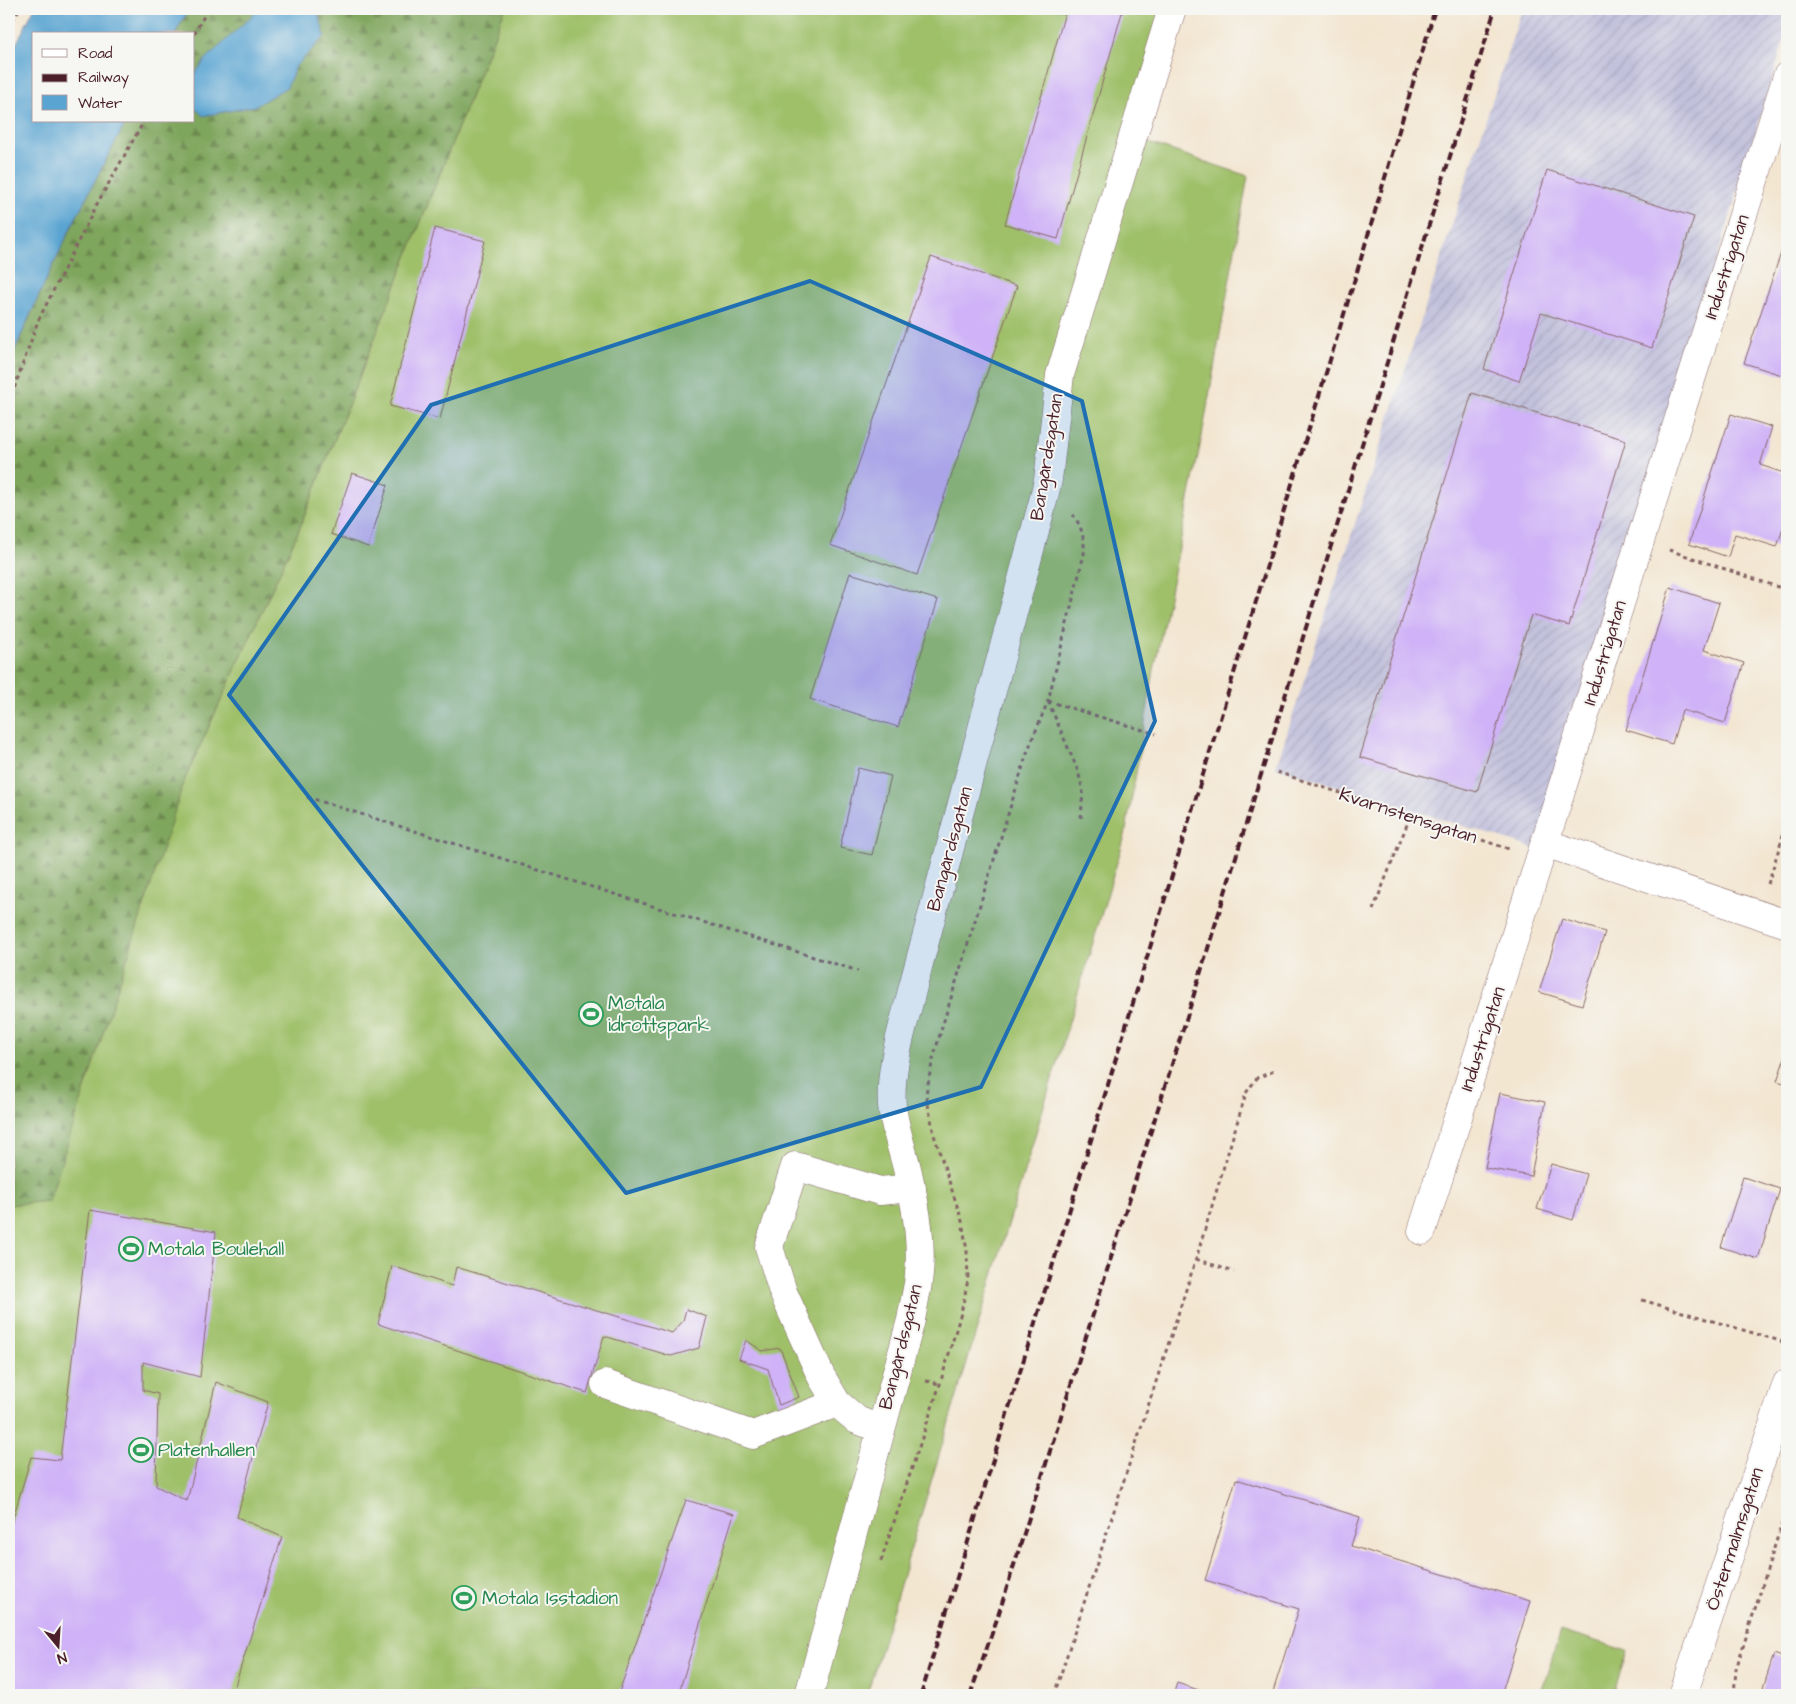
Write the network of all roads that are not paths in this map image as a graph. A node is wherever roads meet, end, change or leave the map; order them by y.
1 (1172, 9) edge
2 (1787, 76) edge
3 (1542, 851) junction
4 (1787, 924) edge
5 (912, 1188) junction
6 (1422, 1231) dead end
7 (1787, 1383) edge
8 (605, 1384) dead end
9 (837, 1403) junction
10 (881, 1429) junction
11 (809, 1695) edge
12 (1684, 1695) edge

1 - 5 street, Bangårdsgatan
2 - 3 street, Industrigatan
3 - 4 street
3 - 6 street, Industrigatan
5 - 9 street
5 - 10 street, Bangårdsgatan
7 - 12 street, Östermalmsgatan
8 - 9 street
9 - 10 street
10 - 11 street, Bangårdsgatan

